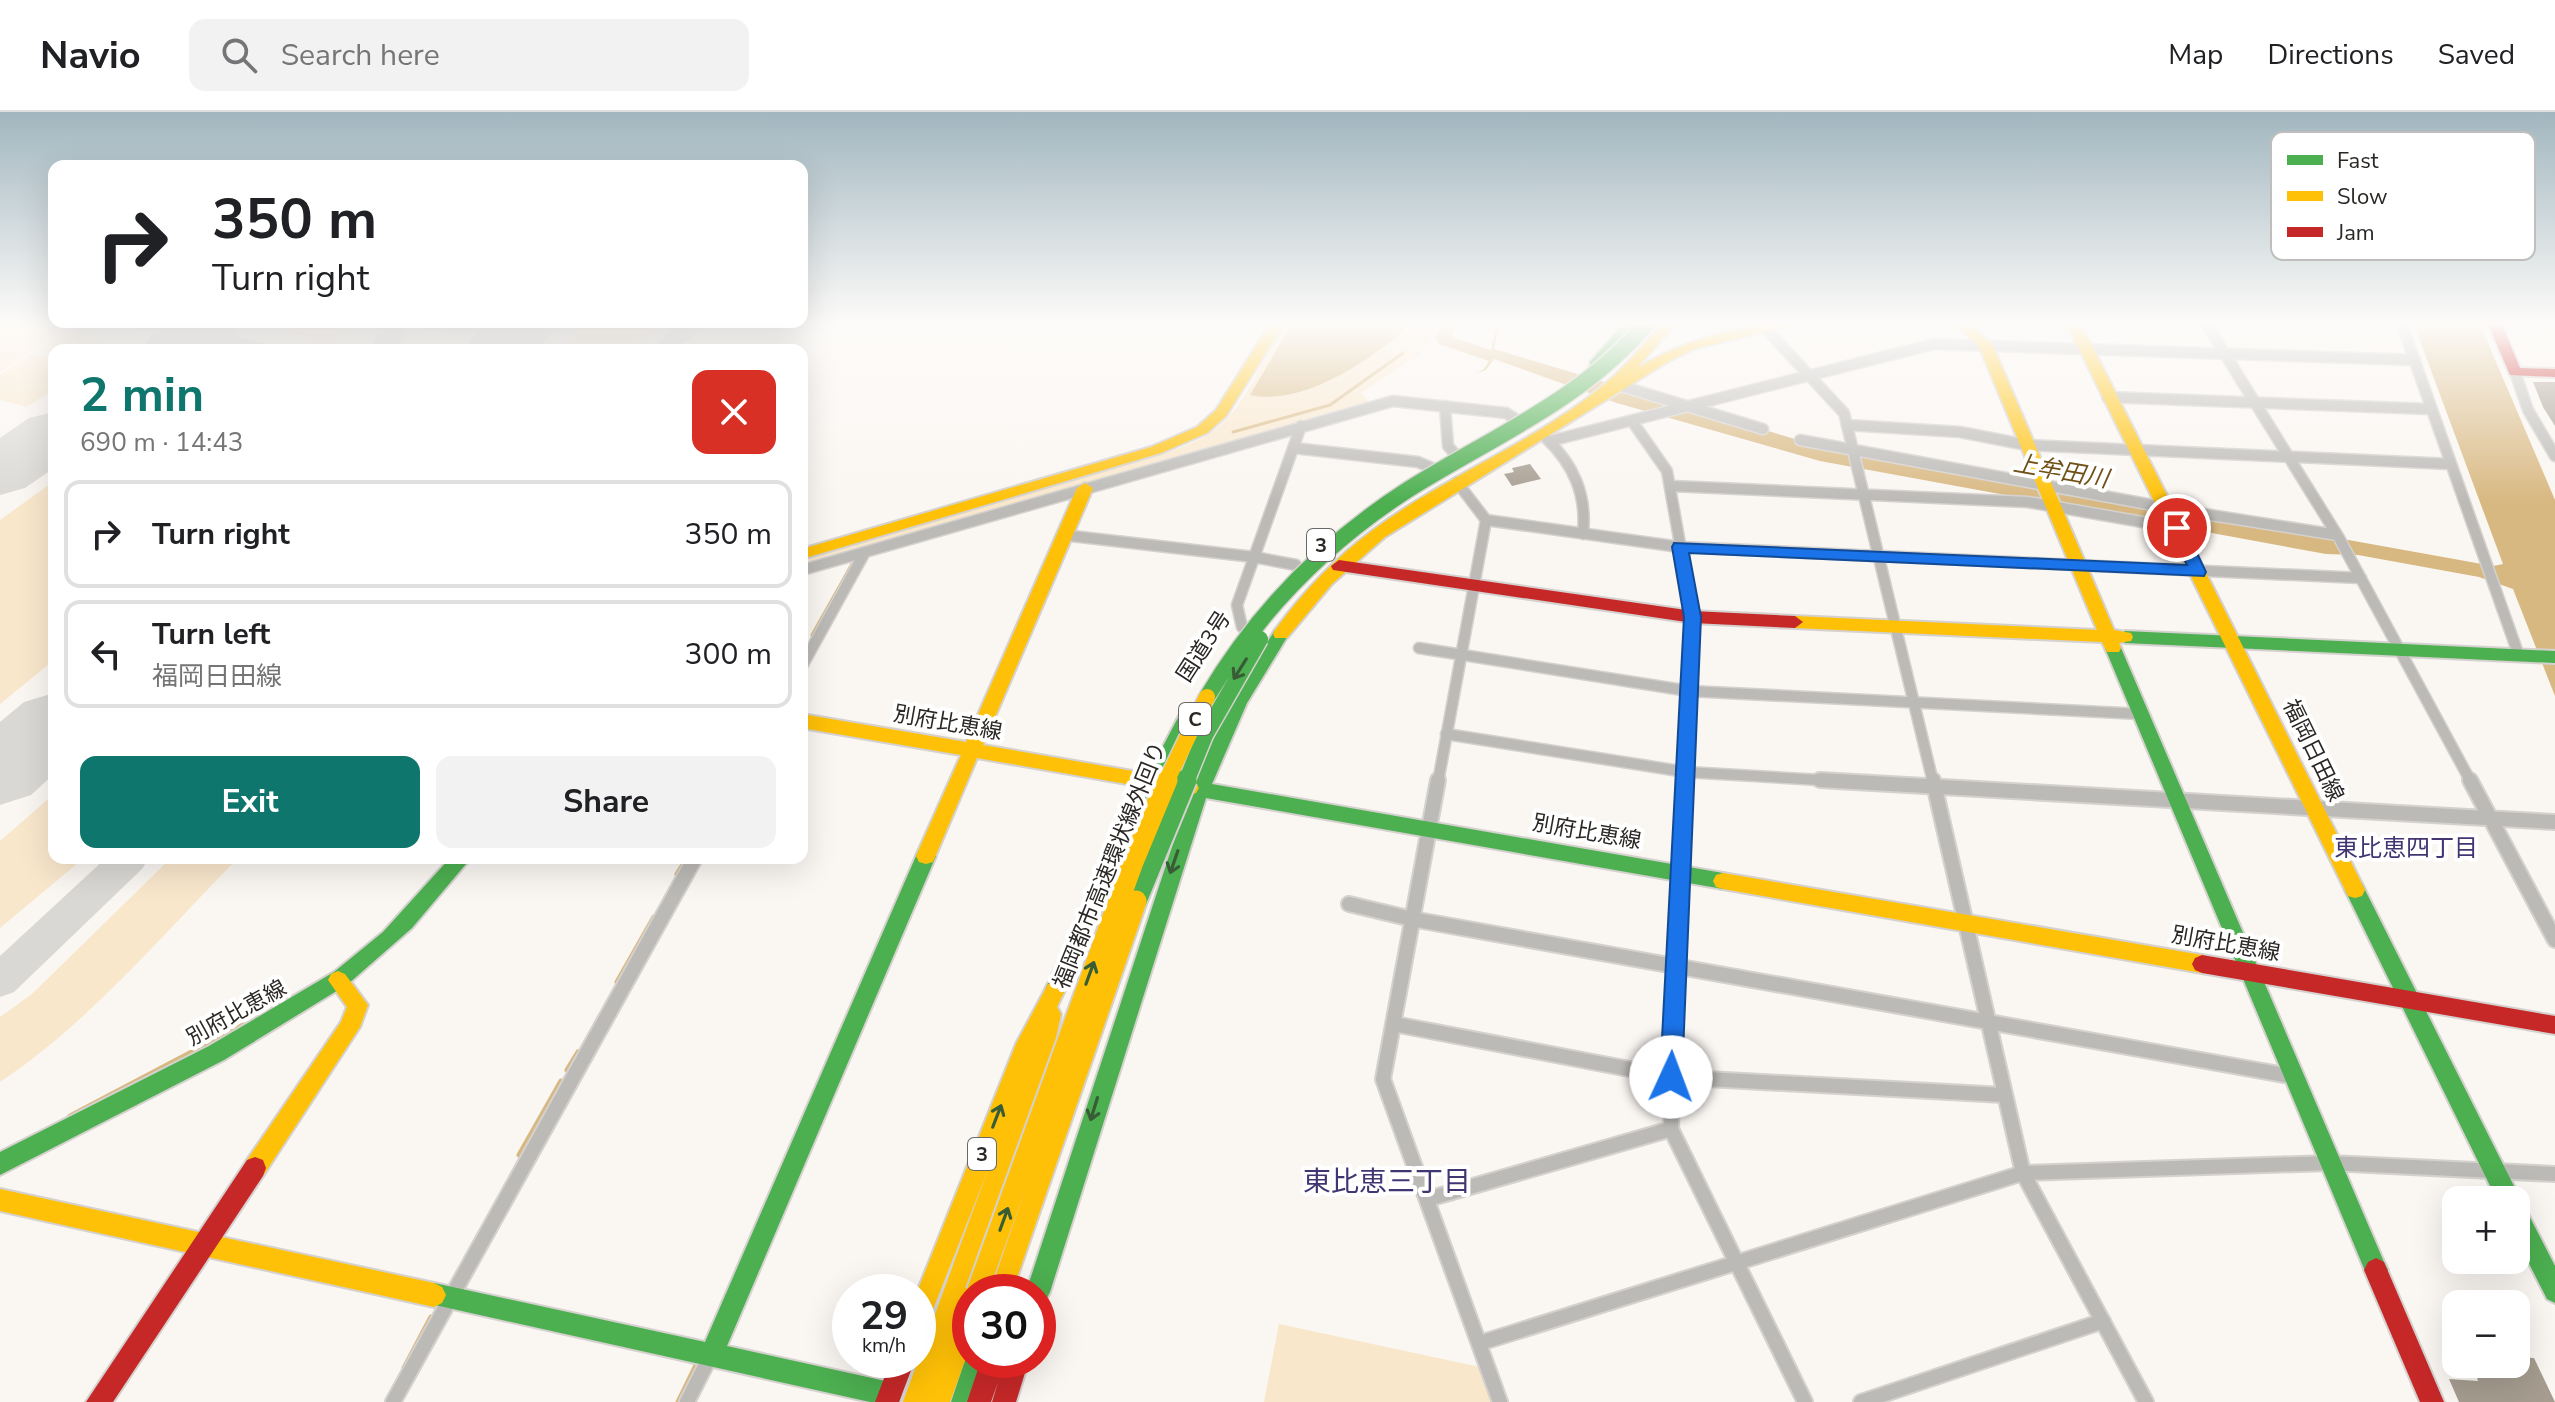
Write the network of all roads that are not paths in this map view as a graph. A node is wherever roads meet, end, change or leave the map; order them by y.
1 (1240, 382) edge
2 (1575, 382) edge
3 (1587, 382) edge
4 (1606, 382) edge
5 (1617, 382) edge
6 (1623, 382) edge
7 (1787, 382) edge
8 (1813, 382) edge
9 (2001, 382) edge
10 (2100, 382) edge
11 (2242, 382) edge
12 (2422, 382) edge
13 (2518, 382) edge
14 (1607, 393) junction
15 (2107, 397) junction
16 (2255, 403) junction
17 (1445, 406) junction
18 (1684, 408) junction
19 (2431, 409) junction
20 (1517, 420) junction
21 (1632, 421) junction
22 (1847, 425) junction
23 (1301, 426) junction
24 (1763, 429) dead end
25 (1545, 438) junction
26 (1800, 440) dead end
27 (2027, 445) junction
28 (1294, 448) junction
29 (2137, 451) junction
30 (1456, 455) junction
31 (2555, 456) edge
32 (2290, 457) junction
33 (1856, 458) junction
34 (2451, 464) junction
35 (1432, 468) junction
36 (1457, 482) junction
37 (1672, 486) junction
38 (1085, 488) junction
39 (2047, 493) junction
40 (1865, 495) junction
41 (2171, 517) junction
42 (1486, 520) junction
43 (1583, 534) junction
44 (1063, 535) junction
45 (2338, 536) junction
46 (1680, 547) junction
47 (808, 552) edge
48 (865, 552) junction
49 (1254, 557) junction
50 (1881, 557) junction
51 (1296, 565) junction
52 (1339, 566) junction
53 (2079, 566) junction
54 (808, 568) edge
55 (2198, 572) junction
56 (2361, 578) junction
57 (1474, 584) junction
58 (1693, 617) junction
59 (1242, 627) junction
60 (1898, 627) junction
61 (2108, 637) junction
62 (2234, 644) junction
63 (1419, 648) dead end
64 (2402, 651) junction
65 (808, 655) edge
66 (1461, 655) junction
67 (2523, 656) junction
68 (2555, 657) edge
69 (1689, 691) junction
70 (1914, 703) junction
71 (2141, 714) junction
72 (808, 722) edge
73 (1446, 734) junction
74 (972, 750) junction
75 (1686, 772) junction
76 (1152, 781) junction
77 (1200, 788) junction
78 (1935, 788) junction
79 (2178, 801) junction
80 (2316, 808) junction
81 (2491, 818) junction
82 (2555, 822) edge
83 (1428, 828) junction
84 (456, 864) edge
85 (692, 864) edge
86 (1679, 871) junction
87 (1164, 892) junction
88 (1349, 904) dead end
89 (1412, 919) junction
90 (1964, 922) junction
91 (2555, 940) edge
92 (1676, 966) junction
93 (2252, 971) junction
94 (338, 980) junction
95 (1054, 993) junction
96 (2411, 999) junction
97 (1987, 1022) junction
98 (1394, 1024) junction
99 (2555, 1025) edge
100 (1671, 1077) junction
101 (2296, 1077) junction
102 (2004, 1095) junction
103 (1671, 1129) junction
104 (2330, 1163) junction
105 (0, 1164) edge
106 (2493, 1169) junction
107 (2023, 1173) junction
108 (2555, 1174) edge
109 (2502, 1186) edge
110 (1428, 1199) junction
111 (0, 1200) edge
112 (2530, 1242) edge
113 (202, 1244) junction
114 (1737, 1262) junction
115 (936, 1274) edge
116 (983, 1274) edge
117 (1007, 1274) edge
118 (1021, 1274) edge
119 (1044, 1274) edge
120 (2555, 1291) edge
121 (449, 1298) junction
122 (2103, 1321) junction
123 (1480, 1343) junction
124 (711, 1355) junction
125 (952, 1363) edge
126 (896, 1378) edge
127 (971, 1378) edge
128 (987, 1378) edge
129 (1011, 1378) edge
130 (889, 1398) edge
131 (98, 1402) edge
132 (393, 1402) edge
133 (687, 1402) edge
134 (915, 1402) edge
135 (938, 1402) edge
136 (963, 1402) edge
137 (979, 1402) edge
138 (1004, 1402) edge
139 (1500, 1402) edge
140 (1805, 1402) edge
141 (1861, 1402) edge
142 (2146, 1402) edge
143 (2431, 1402) edge

1 - 47 main road
2 - 20 main road, 国道3号 / 3, bridge
116 -> 3 main road, 福岡都市高速環状線外回り / C, bridge
4 -> 117 main road, C, bridge
5 - 14 main road, 3
6 - 14 main road
7 - 18 street
8 - 22 street
9 - 27 main road
10 - 15 main road, 福岡日田線
11 - 16 street
12 - 19 street
13 - 31 street
14 - 18 street
14 - 25 main road, 3
15 - 16 street
15 - 29 main road, 福岡日田線
16 - 19 street
16 - 32 street
17 - 20 street
17 - 23 street
17 - 30 street
18 - 21 street
18 - 24 street
19 - 34 street
20 - 30 main road, 国道3号 / 3
21 - 25 street
21 - 37 street
22 - 27 street
22 - 33 street
23 - 28 street
23 - 38 street
25 - 36 main road, 3
25 - 43 street
26 - 33 street
27 - 29 street
27 - 39 main road
28 - 35 street
28 - 49 street
29 - 32 street
29 - 41 main road, 福岡日田線
30 - 35 main road, 国道3号 / 3
32 - 34 street
32 - 45 street
33 - 39 street
33 - 40 street
34 - 67 street
35 - 51 main road, 国道3号 / 3
36 - 42 street
36 - 52 main road, 3
37 - 40 street
37 - 46 street
38 - 44 main road
38 - 48 street
39 - 40 street
39 - 41 street
39 - 41 street
39 - 53 main road
40 - 50 street
41 - 45 street
41 - 55 main road, 福岡日田線
42 - 43 street
42 - 57 street
43 - 46 street
44 - 49 street
44 - 74 main road
45 - 56 street
46 - 50 street
46 - 58 street
48 - 54 street
48 - 65 street
49 - 51 street
49 - 59 street
50 - 53 street
50 - 60 street
51 - 59 main road, 国道3号 / 3
52 - 57 main road
52 - 77 main road, 3
53 - 55 street
53 - 61 main road
55 - 56 street
55 - 62 main road, 福岡日田線
56 - 64 street
57 - 58 main road
57 - 66 street
58 - 60 main road
58 - 69 street
59 - 76 main road, 国道3号 / 3
60 - 61 main road
60 - 70 street
61 - 62 main road
61 - 71 main road
62 - 64 main road
62 - 80 main road, 福岡日田線
63 - 66 street
64 - 67 main road
64 - 81 street
66 - 69 street
66 - 73 street
67 - 68 main road
69 - 70 street
69 - 75 street
70 - 71 street
70 - 78 street
71 - 79 main road
72 - 74 main road, 別府比恵線
73 - 75 street
73 - 83 street
74 - 76 main road, 別府比恵線
74 - 124 main road
75 - 78 street
75 - 86 street
76 - 77 main road, 別府比恵線
76 - 95 main road, 国道3号 / 3
77 - 83 main road, 別府比恵線
77 -> 87 main road, 3
78 - 79 street
78 - 90 street
79 - 80 street
79 - 93 main road
80 - 81 street
80 - 96 main road, 福岡日田線
81 - 82 street
81 - 91 street
83 - 86 main road, 別府比恵線
83 - 89 street
84 - 94 main road, 別府比恵線
85 - 121 street
86 - 90 main road, 別府比恵線
86 - 92 street
87 - 118 main road
87 -> 119 main road, 3
88 - 89 street
89 - 92 street
89 - 98 street
90 - 93 main road, 別府比恵線
90 - 97 street
92 - 97 street
92 - 100 street
93 - 96 main road, 別府比恵線
93 - 101 main road
94 - 105 main road, 別府比恵線
94 - 113 main road
115 -> 95 main road, 国道3号 / 3
95 - 134 main road
96 - 99 main road, 別府比恵線
96 - 106 main road, 福岡日田線
97 - 101 street
97 - 102 street
98 - 100 street
98 - 110 street
100 - 102 street
100 - 103 street
101 - 104 main road
102 - 107 street
103 - 110 street
103 - 114 street
104 - 106 street
104 - 107 street
104 - 143 main road
106 - 108 street
106 - 109 main road, 福岡日田線
107 - 114 street
107 - 122 street
110 - 123 street
111 - 113 main road
112 - 120 main road
113 - 121 main road
113 - 131 main road
114 - 123 street
114 - 140 street
121 - 124 main road
121 - 132 street
122 - 141 street
122 - 142 street
123 - 139 street
124 - 130 main road
124 - 133 street
125 - 135 main road
126 - 130 main road
127 - 136 main road
128 - 137 main road
129 - 138 main road

